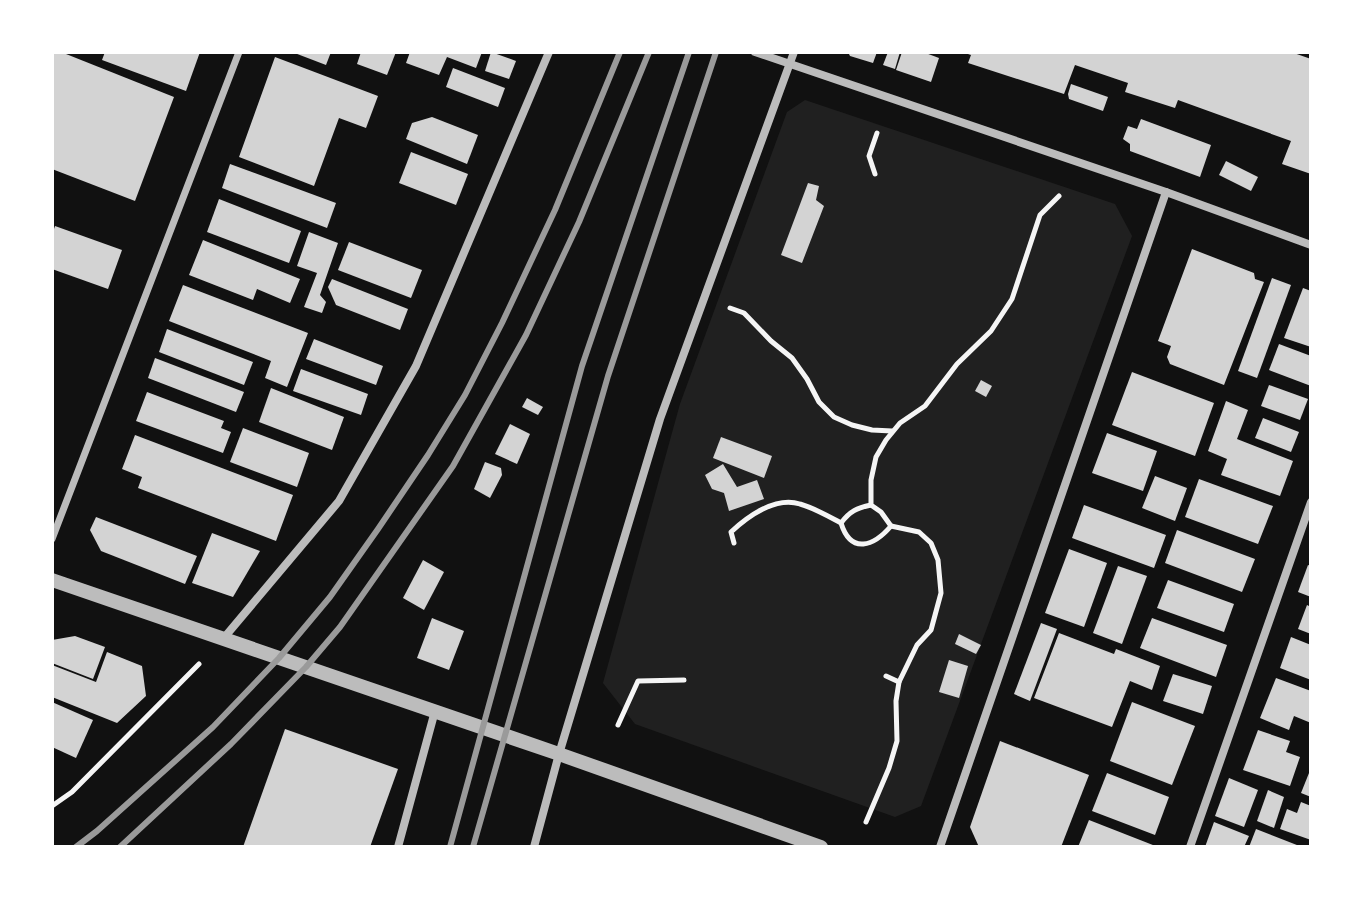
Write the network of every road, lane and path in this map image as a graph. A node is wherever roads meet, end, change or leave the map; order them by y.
1 (239, 52) edge
2 (549, 52) edge
3 (755, 52) edge
4 (794, 52) edge
5 (789, 64) junction
6 (877, 133) dead end
7 (875, 174) dead end
8 (1166, 192) junction
9 (1059, 196) dead end
10 (1311, 245) edge
11 (726, 306) dead end
12 (988, 322) dead end
13 (991, 331) junction
14 (893, 431) junction
15 (1311, 502) edge
16 (871, 505) junction
17 (841, 523) junction
18 (891, 526) junction
19 (52, 539) edge
20 (734, 543) dead end
21 (52, 580) edge
22 (223, 639) junction
23 (212, 669) dead end
24 (886, 676) dead end
25 (684, 680) dead end
26 (899, 682) junction
27 (435, 711) junction
28 (618, 725) dead end
29 (559, 754) junction
30 (52, 806) edge
31 (866, 822) dead end
32 (398, 847) edge
33 (534, 847) edge
34 (821, 847) edge
35 (940, 847) edge
36 (1190, 847) edge

1 - 19 street
2 - 22 street
3 - 5 street
4 - 5 street
5 - 8 street
5 - 29 street
6 - 7 path
8 - 10 street
8 - 35 street
9 - 13 path
11 - 14 path
12 - 13 path
13 - 14 path
14 - 16 path
15 - 36 street
16 - 17 path
16 - 18 path
17 - 18 path
17 - 20 path
18 - 26 path
21 - 22 street
22 - 27 street
23 - 30 path
24 - 26 path
25 - 28 path
26 - 31 path
27 - 29 street
27 - 32 street
29 - 33 street
29 - 34 street

